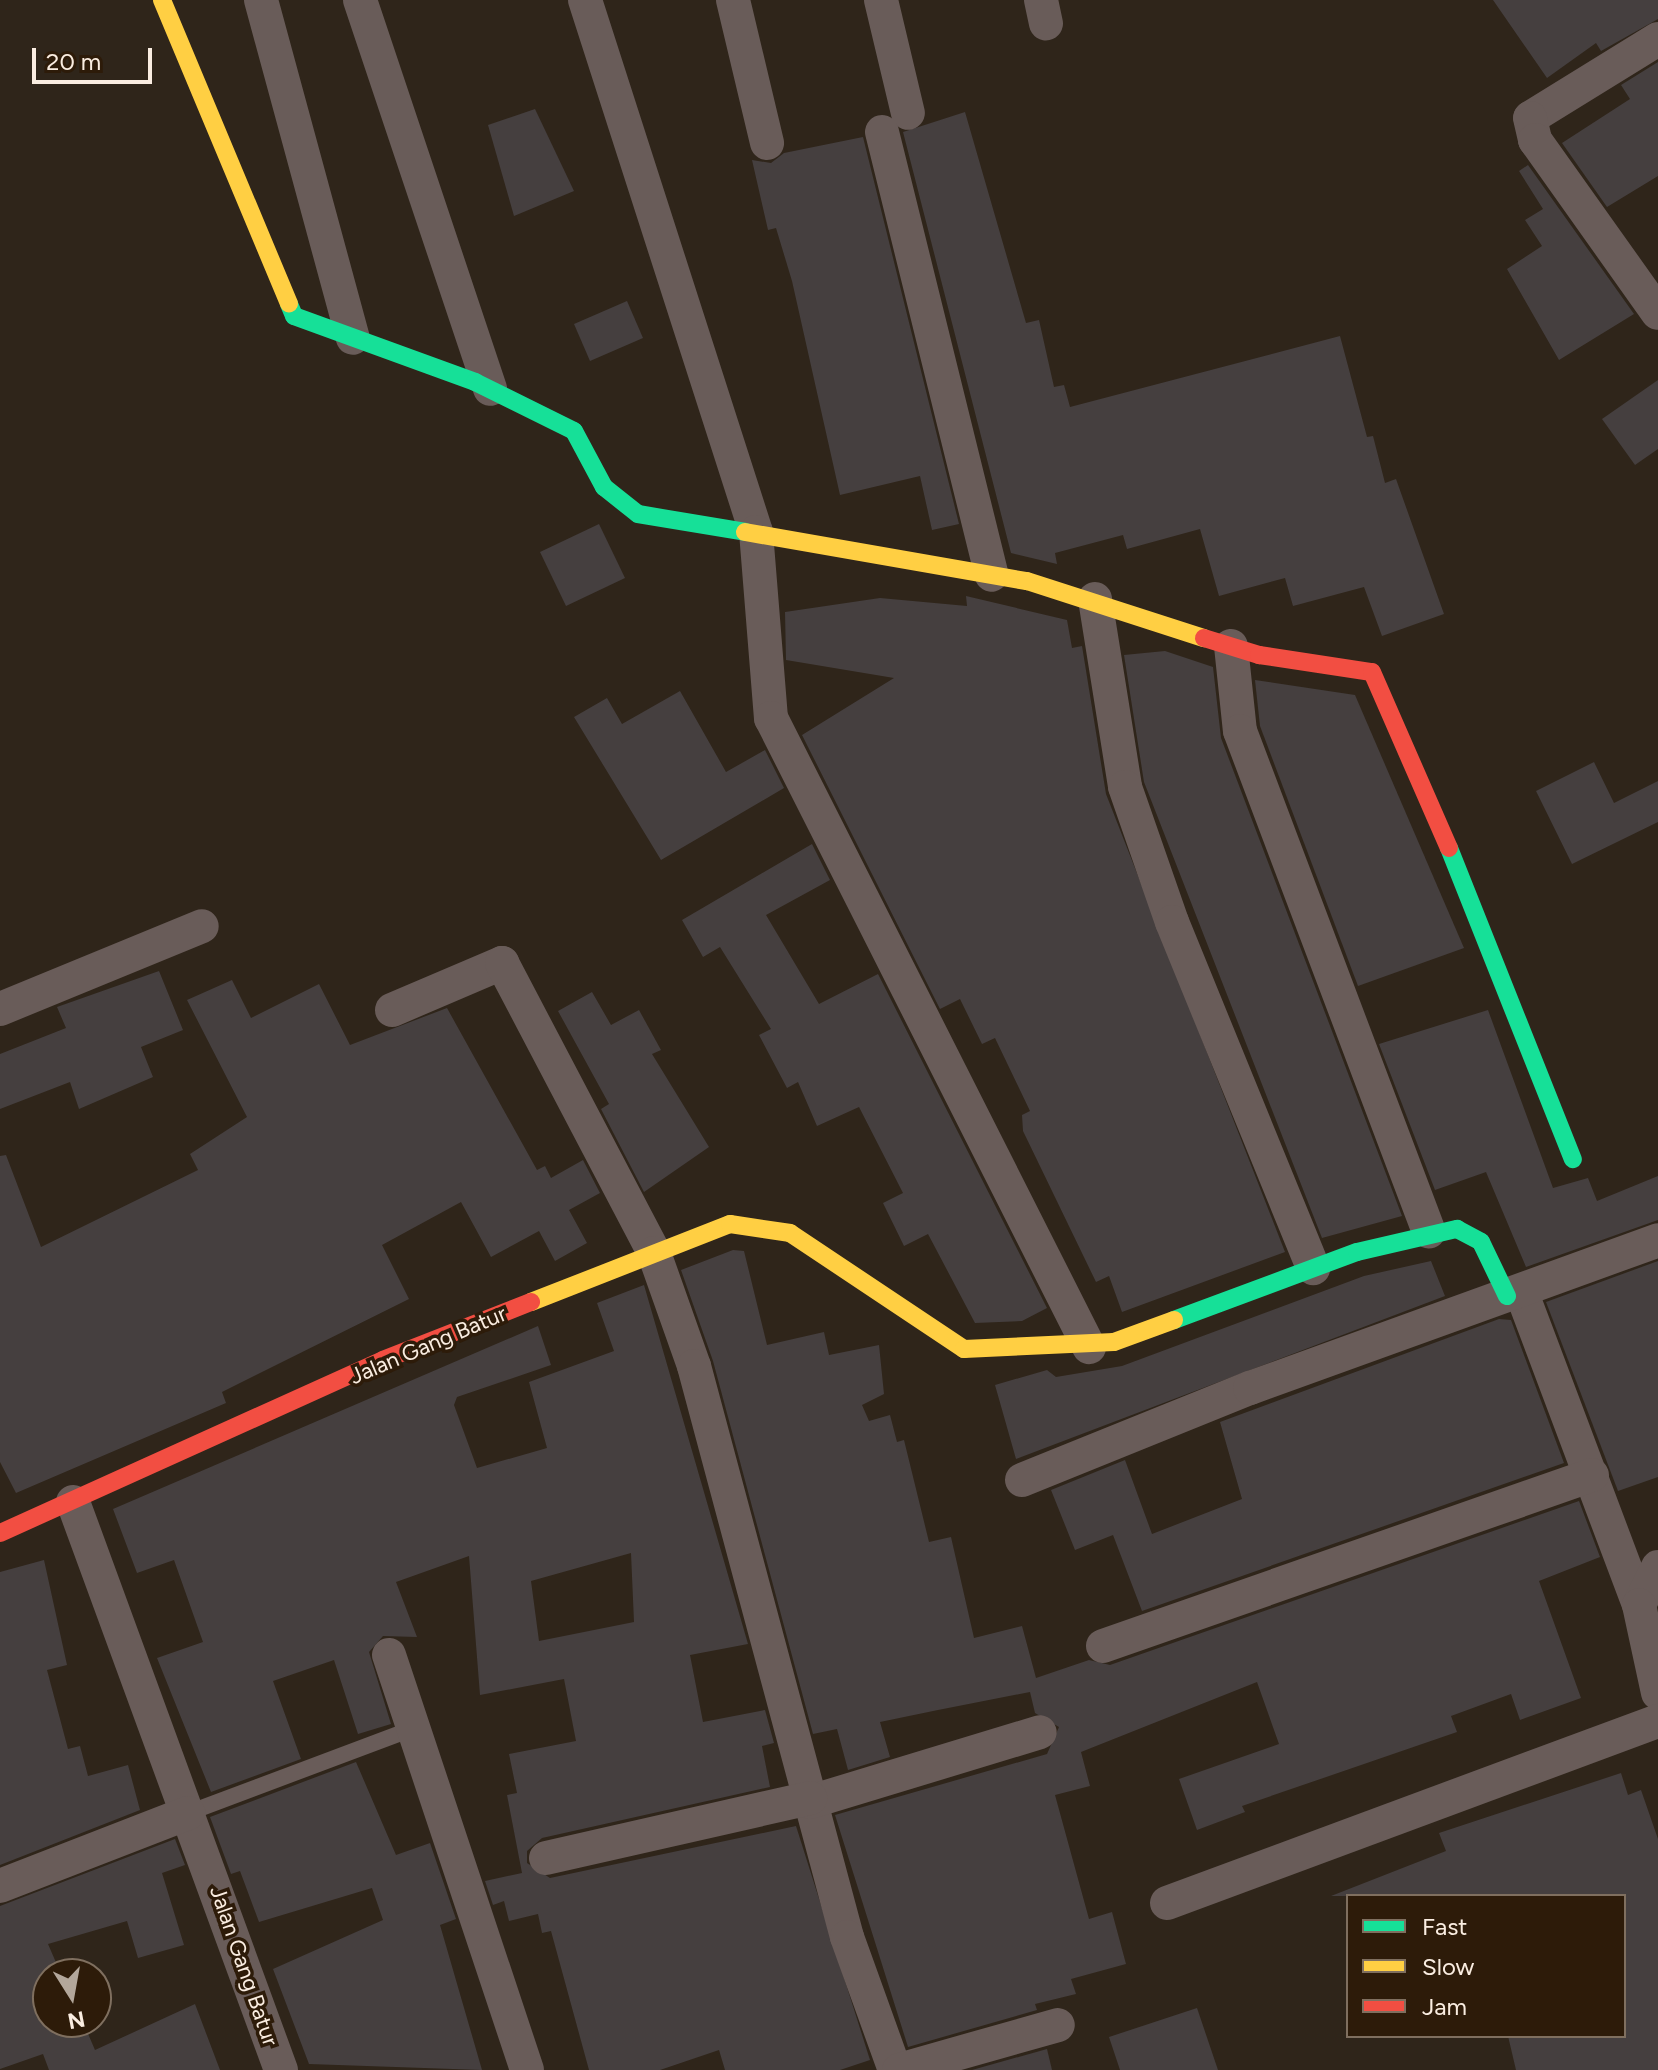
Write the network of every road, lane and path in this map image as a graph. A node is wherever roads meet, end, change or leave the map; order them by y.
1 (162, 0) edge
2 (261, 0) edge
3 (360, 0) edge
4 (585, 0) edge
5 (733, 0) edge
6 (881, 0) edge
7 (1658, 39) edge
8 (767, 143) dead end
9 (1658, 313) edge
10 (353, 338) junction
11 (490, 389) junction
12 (756, 532) junction
13 (992, 575) junction
14 (1095, 599) junction
15 (1231, 646) junction
16 (202, 926) dead end
17 (0, 1009) edge
18 (392, 1010) dead end
19 (1573, 1159) dead end
20 (1429, 1232) junction
21 (1658, 1240) edge
22 (654, 1253) junction
23 (1313, 1268) junction
24 (1514, 1294) junction
25 (1089, 1347) junction
26 (1592, 1475) junction
27 (1022, 1480) dead end
28 (73, 1502) junction
29 (0, 1533) edge
30 (1658, 1567) edge
31 (1639, 1605) junction
32 (1103, 1646) dead end
33 (389, 1655) dead end
34 (1658, 1693) edge
35 (1658, 1721) edge
36 (412, 1729) junction
37 (1040, 1732) dead end
38 (810, 1800) junction
39 (188, 1813) junction
40 (546, 1858) dead end
41 (0, 1886) edge
42 (1167, 1903) dead end
43 (1058, 2025) dead end
44 (281, 2070) edge
45 (527, 2070) edge
46 (897, 2070) edge

1 - 10 street
2 - 10 street
3 - 11 street
4 - 12 street
5 - 8 street
6 - 13 street
7 - 9 street
10 - 11 street
11 - 12 street
12 - 13 street
12 - 25 street
13 - 14 street
14 - 15 street
14 - 23 street
15 - 19 street
15 - 20 street
16 - 17 street
18 - 22 street
20 - 23 street
20 - 24 street
21 - 24 street
22 - 25 street, Jalan Gang Batur
22 - 28 street, Jalan Gang Batur
22 - 38 street
23 - 25 street
24 - 26 street
24 - 27 street
26 - 31 street
26 - 32 street
28 - 29 street, Jalan Gang Batur
28 - 39 street, Jalan Gang Batur
30 - 31 street
31 - 34 street
33 - 36 street
35 - 42 street
36 - 39 lane
36 - 45 street
37 - 38 street
38 - 40 street
38 - 46 street
39 - 41 street
39 - 44 street, Jalan Gang Batur
43 - 46 street

